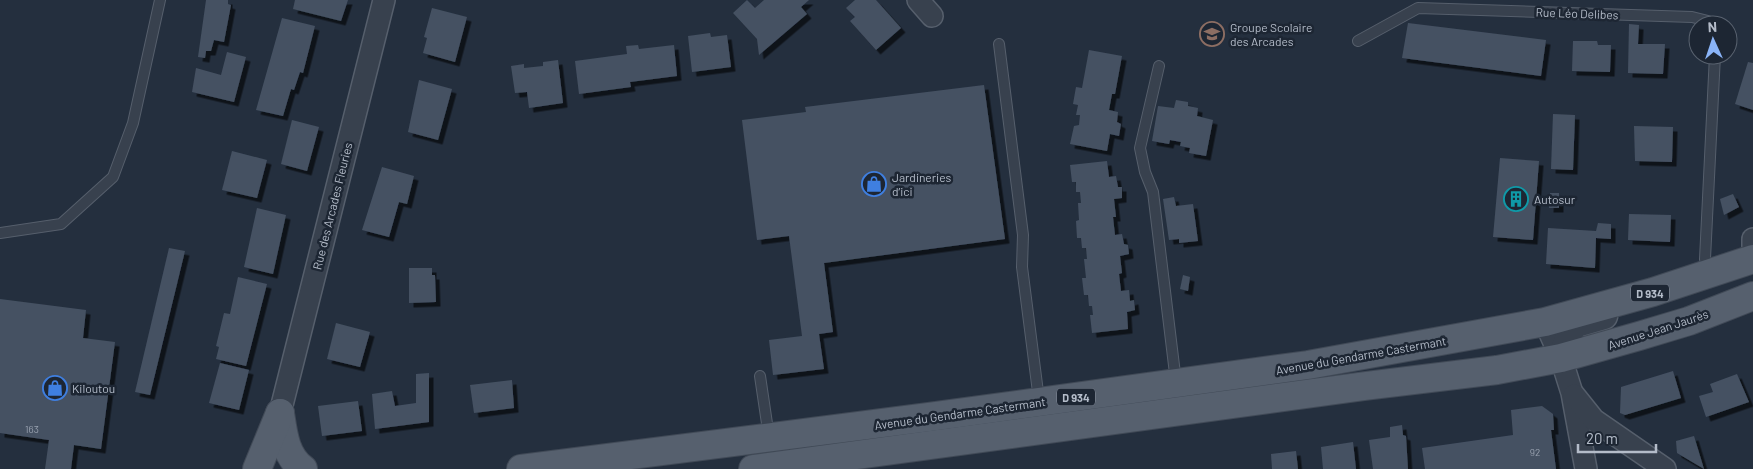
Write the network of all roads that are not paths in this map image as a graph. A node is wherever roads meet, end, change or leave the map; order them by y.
1 (160, 0) edge
2 (384, 0) edge
3 (918, 0) edge
4 (932, 16) dead end
5 (1688, 17) edge
6 (1358, 41) dead end
7 (1000, 44) dead end
8 (1715, 65) edge
9 (1158, 66) dead end
10 (0, 233) edge
11 (1753, 239) edge
12 (1753, 246) edge
13 (1753, 260) edge
14 (1708, 274) junction
15 (1753, 296) edge
16 (1545, 322) junction
17 (1561, 358) junction
18 (760, 376) dead end
19 (1176, 384) junction
20 (1572, 392) junction
21 (1040, 402) junction
22 (280, 413) junction
23 (769, 438) junction
24 (257, 469) edge
25 (274, 469) edge
26 (302, 469) edge
27 (521, 469) edge
28 (753, 469) edge
29 (1586, 469) edge
30 (1665, 469) edge

1 - 10 lane
2 - 22 street, Rue des Arcades Fleuries
3 - 4 street
5 - 6 lane, Rue Léo Delibes
7 - 21 lane
8 - 14 lane
9 - 19 lane
11 - 12 street
13 - 14 main road, D 934
14 - 16 main road, D 934
14 - 17 street
15 - 17 main road, Avenue Jean Jaurès / D 934
16 - 17 street
16 - 19 main road, Avenue du Gendarme Castermant / D 934
17 - 20 street
17 - 28 main road, D 934
18 - 23 lane
19 - 21 main road, Avenue du Gendarme Castermant / D 934
20 - 29 street
20 - 30 street
21 - 23 main road, Avenue du Gendarme Castermant / D 934
22 - 24 main road
22 - 25 main road
22 - 26 main road
23 - 27 main road, Avenue du Gendarme Castermant / D 934

